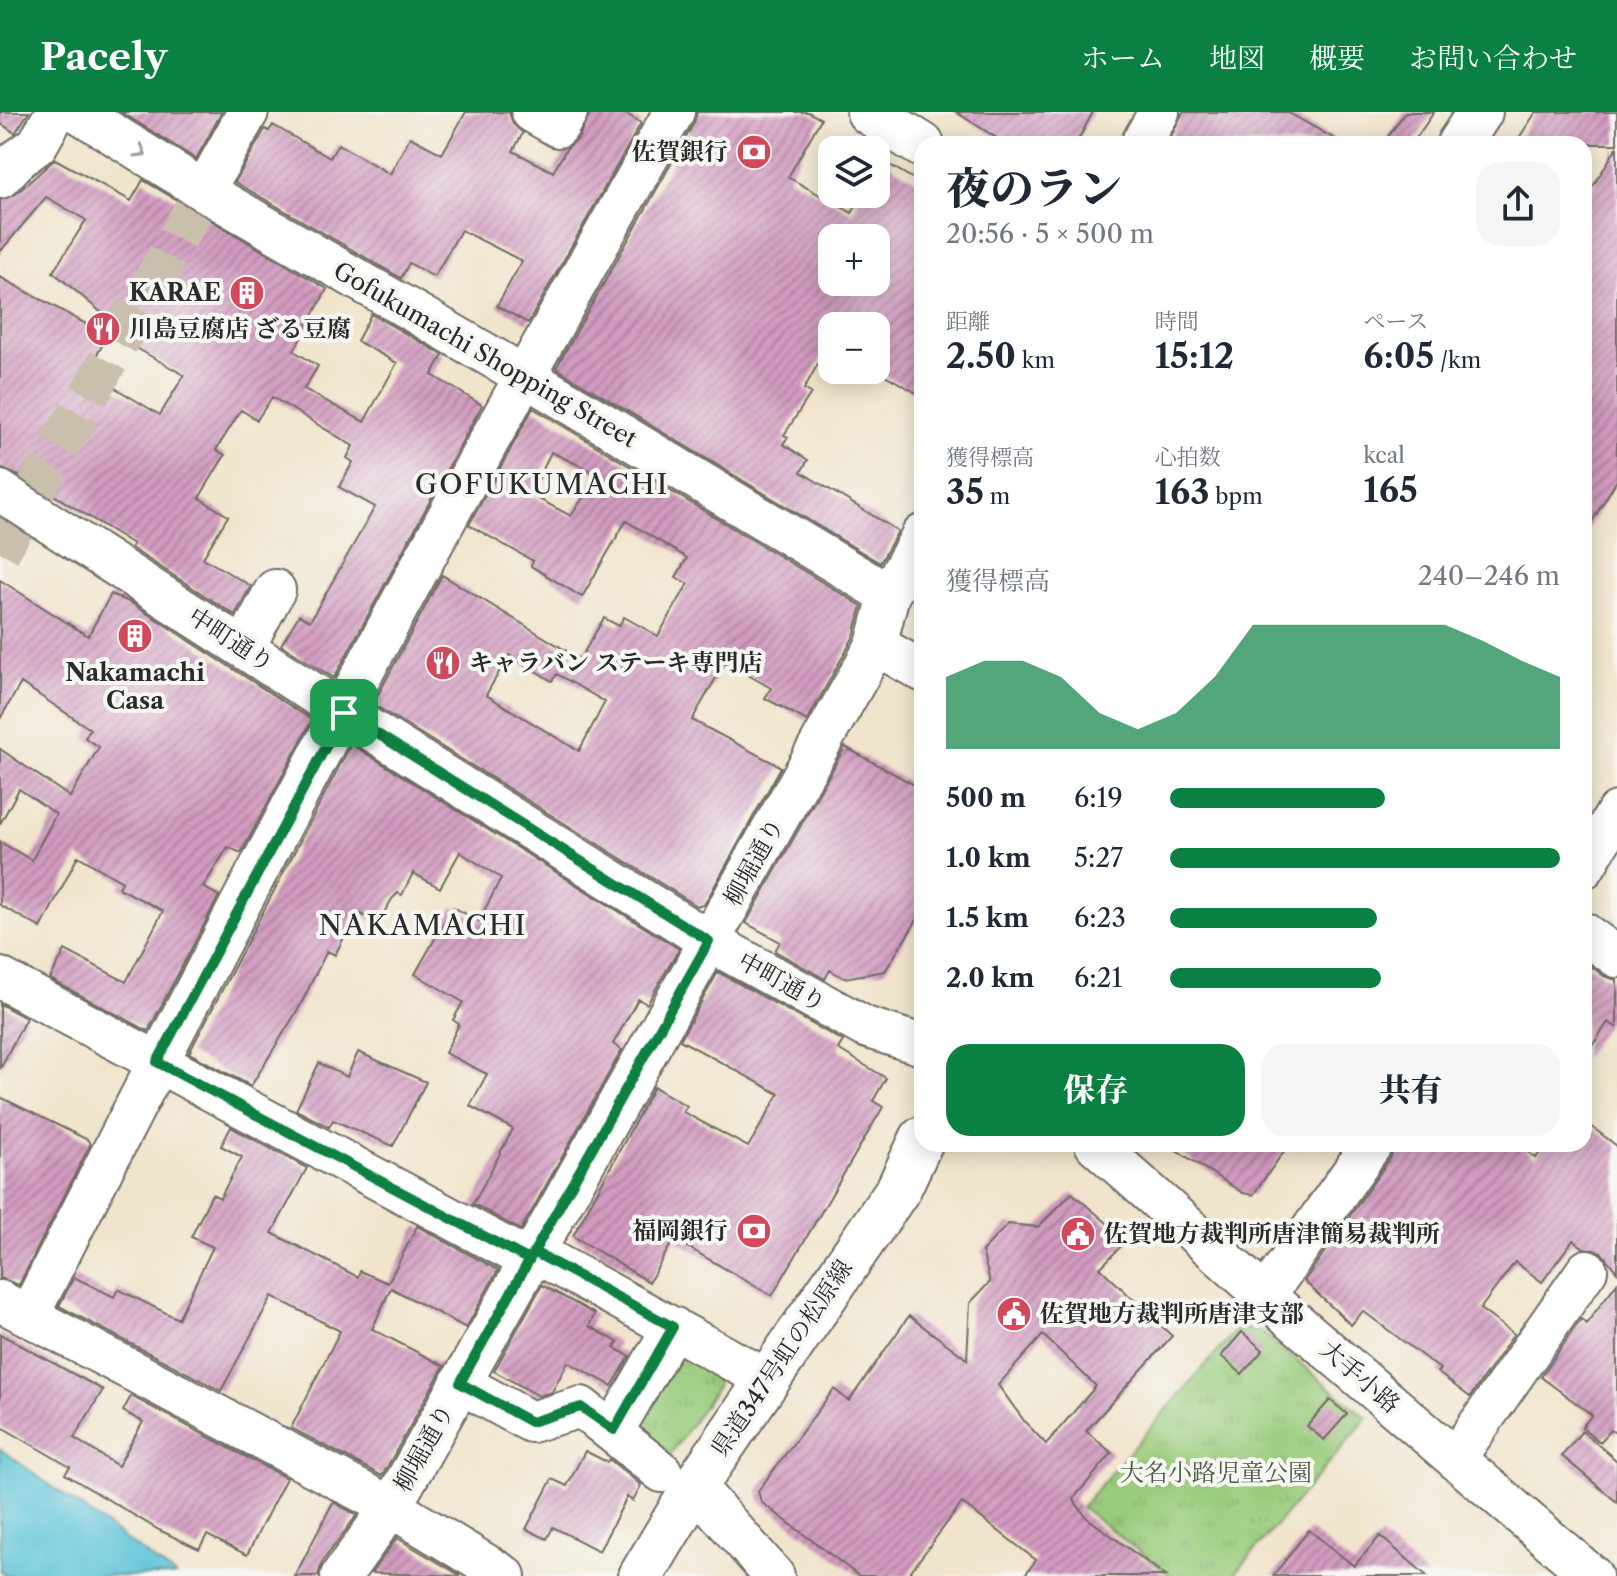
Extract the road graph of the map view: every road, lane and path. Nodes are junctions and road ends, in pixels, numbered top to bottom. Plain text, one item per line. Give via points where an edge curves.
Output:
1 (56, 112) edge
2 (78, 112) edge
3 (248, 112) edge
4 (532, 112) edge
5 (567, 112) edge
6 (869, 112) edge
7 (1159, 112) edge
8 (1480, 112) edge
9 (663, 116) edge
10 (1146, 136) edge
11 (1464, 136) edge
12 (914, 140) edge
13 (0, 178) edge
14 (204, 191) junction
15 (523, 375) junction
16 (0, 491) edge
17 (914, 550) edge
18 (275, 590) dead end
19 (889, 595) junction
20 (876, 645) junction
21 (244, 648) junction
22 (914, 666) edge
23 (344, 713) junction
24 (1617, 812) edge
25 (1592, 854) edge
26 (1592, 939) edge
27 (709, 941) junction
28 (1617, 957) edge
29 (0, 978) edge
30 (914, 1042) edge
31 (157, 1062) junction
32 (916, 1152) edge
33 (1104, 1152) edge
34 (1366, 1152) edge
35 (531, 1256) junction
36 (1587, 1270) dead end
37 (1265, 1296) junction
38 (14, 1308) edge
39 (673, 1327) junction
40 (766, 1379) junction
41 (460, 1383) junction
42 (614, 1430) junction
43 (1455, 1459) junction
44 (678, 1479) junction
45 (391, 1507) junction
46 (341, 1576) edge
47 (505, 1576) edge
48 (641, 1576) edge
49 (774, 1576) edge
50 (1592, 1576) edge

1 - 13 street via 37,145
2 -> 14 street, Gofukumachi Shopping Street
3 - 14 street
4 - 5 street via 558,127
6 - 12 main road
7 - 10 street
8 - 11 main road
9 - 15 street
14 - 15 street, Gofukumachi Shopping Street
15 - 19 street, Gofukumachi Shopping Street
15 - 23 street
16 - 21 street, 中町通り
17 - 19 street, 柳堀通り
18 - 21 street
19 - 20 street, 柳堀通り
20 - 22 street
20 - 27 street, 柳堀通り
21 - 23 street, 中町通り
23 - 27 street, 中町通り
23 - 31 street
24 - 25 street
26 - 28 street
27 - 30 street, 中町通り via 865,1027
27 - 35 street, 柳堀通り
29 - 31 street
31 - 35 street
31 - 38 street
32 - 40 main road, 県道347号虹の松原線 via 899,1188
33 - 37 street, 大手小路
34 - 37 street
35 - 39 street
35 - 41 street, 柳堀通り
36 - 43 street
37 - 43 street, 大手小路
38 - 45 street
39 - 40 street
39 - 42 street
40 - 44 main road, 県道347号虹の松原線
41 - 42 street via 531,1422 581,1407
41 - 45 street, 柳堀通り
42 - 44 street
43 - 50 street, 大手小路
44 - 48 main road, 県道347号虹の松原線
44 - 49 street
45 - 46 street, 柳堀通り
45 - 47 street

